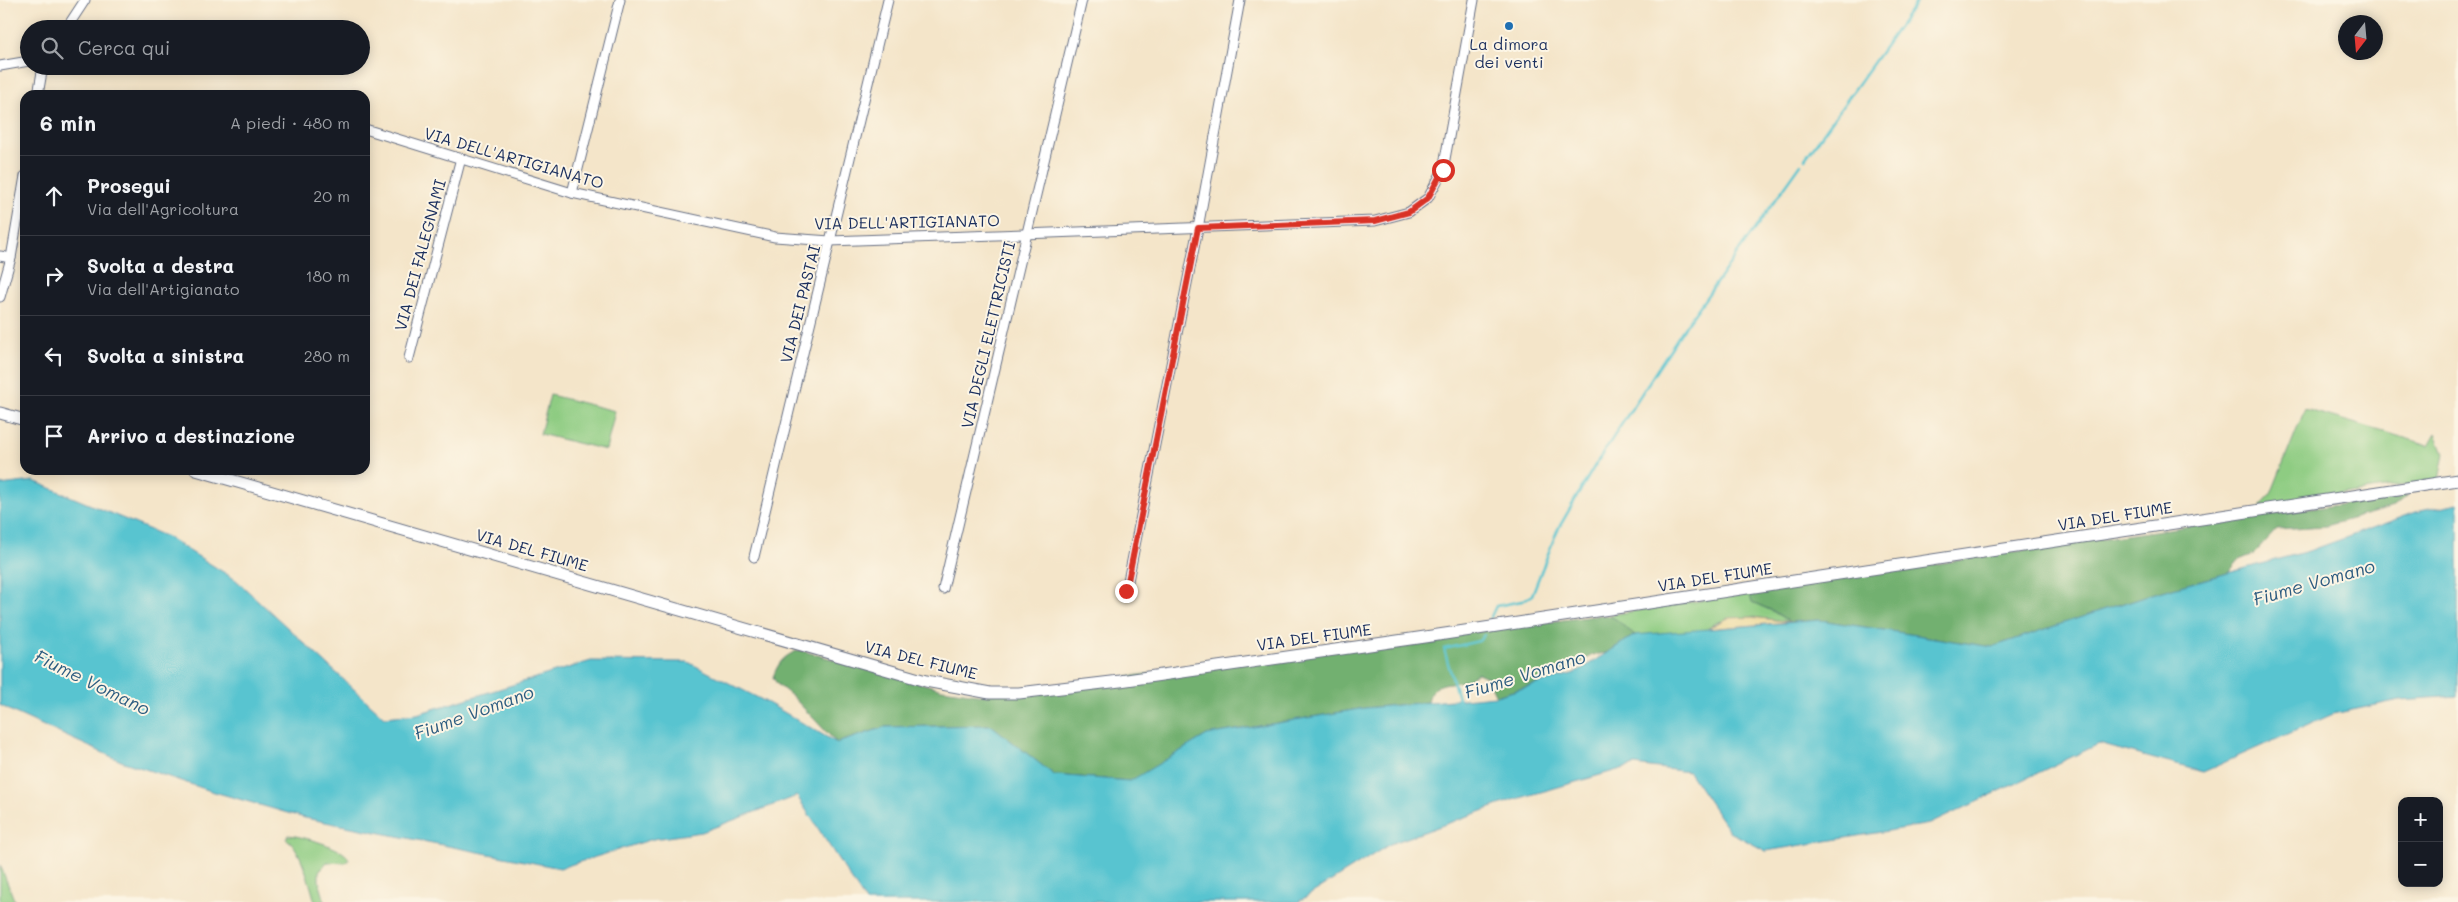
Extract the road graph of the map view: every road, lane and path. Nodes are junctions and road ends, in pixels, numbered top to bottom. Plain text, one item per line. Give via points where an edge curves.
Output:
1 (84, 0) edge
2 (620, 0) edge
3 (888, 0) edge
4 (1082, 0) edge
5 (1240, 0) edge
6 (1474, 0) edge
7 (72, 20) edge
8 (20, 63) edge
9 (0, 66) edge
10 (41, 75) edge
11 (39, 90) edge
12 (370, 131) edge
13 (461, 158) junction
14 (572, 193) junction
15 (20, 205) edge
16 (1198, 228) junction
17 (1027, 234) junction
18 (830, 241) junction
19 (0, 256) edge
20 (11, 258) junction
21 (0, 297) edge
22 (409, 358) dead end
23 (0, 413) edge
24 (20, 419) edge
25 (213, 475) edge
26 (2458, 480) edge
27 (754, 557) dead end
28 (943, 589) dead end
29 (1126, 591) dead end

1 - 7 street
2 - 14 street
3 - 18 street, VIA DEI PASTAI
4 - 17 street, VIA DEGLI ELETTRICISTI
5 - 16 street
6 - 16 street, VIA DELL'ARTIGIANATO via 1443,170 1428,198 1409,212 1375,221
8 - 9 street
10 - 11 street
12 - 13 street, VIA DELL'ARTIGIANATO
13 - 14 street, VIA DELL'ARTIGIANATO
13 - 22 street, VIA DEI FALEGNAMI
14 - 18 street, VIA DELL'ARTIGIANATO via 775,237
15 - 20 street
16 - 17 street, VIA DELL'ARTIGIANATO
16 - 29 street
17 - 18 street, VIA DELL'ARTIGIANATO
17 - 28 street, VIA DEGLI ELETTRICISTI
18 - 27 street, VIA DEI PASTAI
19 - 20 street
20 - 21 street
23 - 24 street
25 - 26 street, VIA DEL FIUME via 926,681 990,693 1018,693 1120,681 1381,644

